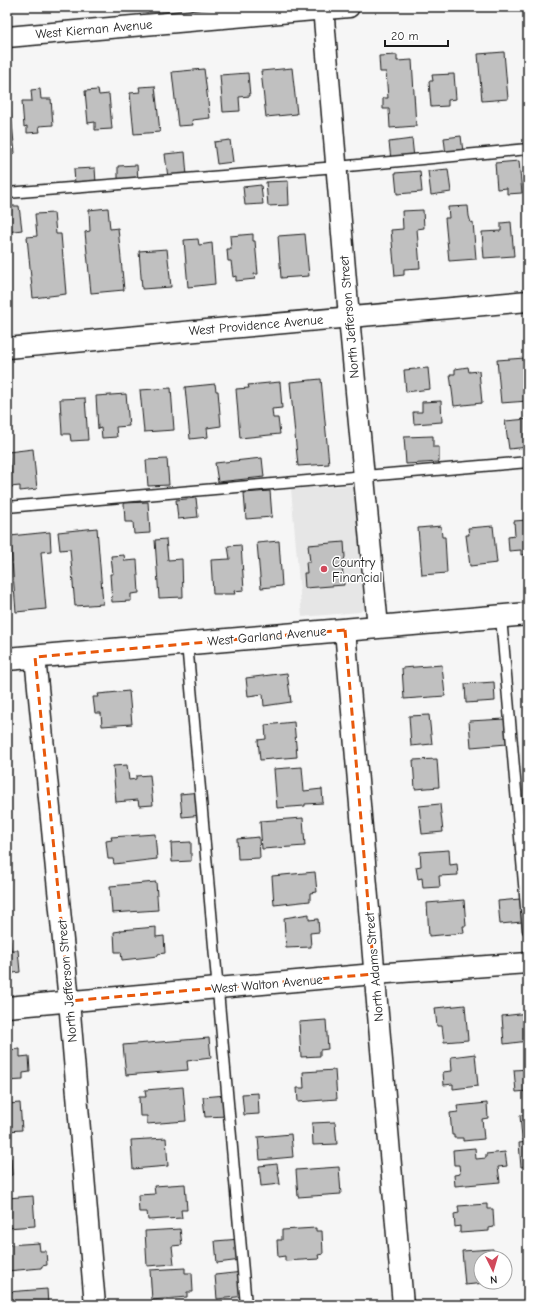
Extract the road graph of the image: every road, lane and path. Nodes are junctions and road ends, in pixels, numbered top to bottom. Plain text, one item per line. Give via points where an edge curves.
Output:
1 (349, 7) edge
2 (323, 8) edge
3 (7, 37) edge
4 (528, 149) edge
5 (337, 167) junction
6 (7, 193) edge
7 (528, 301) edge
8 (348, 317) junction
9 (7, 348) edge
10 (528, 462) edge
11 (363, 476) junction
12 (7, 507) edge
13 (528, 614) edge
14 (501, 617) junction
15 (378, 627) junction
16 (345, 630) junction
17 (188, 643) junction
18 (35, 657) junction
19 (7, 659) edge
20 (528, 930) edge
21 (528, 963) edge
22 (374, 974) junction
23 (218, 988) junction
24 (69, 1001) junction
25 (7, 1007) edge
26 (95, 1305) edge
27 (246, 1305) edge
28 (403, 1305) edge

1 - 2 street, West Kiernan Avenue
2 - 3 street, West Kiernan Avenue
2 - 5 street, North Jefferson Street
4 - 5 lane
5 - 6 lane
5 - 8 street, North Jefferson Street
7 - 8 street, West Providence Avenue
8 - 9 street, West Providence Avenue
8 - 11 street, North Jefferson Street
10 - 11 lane
11 - 12 lane
11 - 15 street, North Jefferson Street
13 - 14 street, West Garland Avenue
14 - 15 street, West Garland Avenue
14 - 20 lane
15 - 16 street, West Garland Avenue
16 - 17 street, West Garland Avenue
16 - 22 street, North Adams Street
17 - 18 street, West Garland Avenue
17 - 23 lane
18 - 19 street, West Garland Avenue
18 - 24 street, North Jefferson Street
21 - 22 street, West Walton Avenue
22 - 23 street, West Walton Avenue
22 - 28 street, North Adams Street
23 - 24 street, West Walton Avenue
23 - 27 lane
24 - 25 street, West Walton Avenue
24 - 26 street, North Jefferson Street

